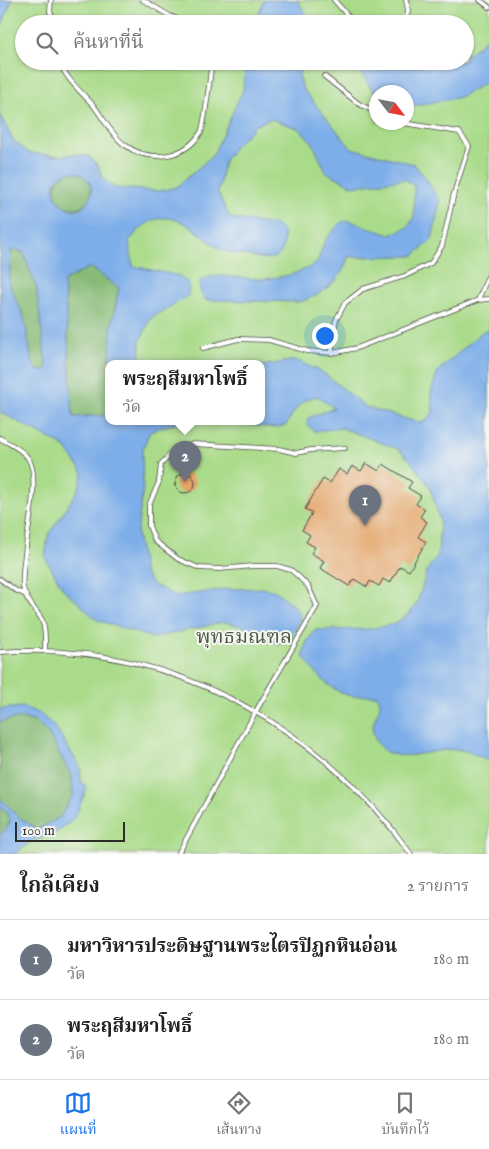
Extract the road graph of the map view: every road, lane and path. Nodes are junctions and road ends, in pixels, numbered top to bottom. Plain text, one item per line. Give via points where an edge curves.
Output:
1 (51, 0) edge
2 (143, 0) edge
3 (334, 0) edge
4 (406, 0) edge
5 (480, 0) edge
6 (489, 7) edge
7 (52, 15) edge
8 (168, 15) edge
9 (347, 15) edge
10 (407, 15) edge
11 (65, 70) edge
12 (211, 70) edge
13 (324, 76) dead end
14 (369, 109) edge
15 (414, 125) edge
16 (489, 274) edge
17 (489, 299) edge
18 (478, 300) junction
19 (203, 348) dead end
20 (332, 353) junction
21 (0, 438) edge
22 (345, 448) dead end
23 (0, 579) edge
24 (26, 595) junction
25 (45, 650) junction
26 (0, 652) edge
27 (256, 712) junction
28 (178, 854) edge
29 (411, 854) edge

1 - 7 lane
2 - 8 lane
3 - 9 lane
4 - 10 lane
5 - 6 lane
11 - 12 lane via 123,144 152,156 176,154 191,145 202,130
13 - 14 lane
15 - 20 lane via 459,132 469,146 442,246 431,263 363,290 345,303 336,320
16 - 18 lane
17 - 18 lane
18 - 20 lane via 357,348
19 - 20 lane via 238,340 269,340 306,351
21 - 24 lane via 24,453 33,470 23,575
22 - 27 lane via 296,453 193,444 173,452 161,464 159,482 149,505 149,526 156,542 178,559 200,568 268,565 291,570 308,586 317,606
23 - 24 lane
24 - 25 lane via 42,620
25 - 26 lane
25 - 27 lane via 83,653 161,670 203,685
27 - 28 lane
27 - 29 lane via 317,753 349,781 374,806

